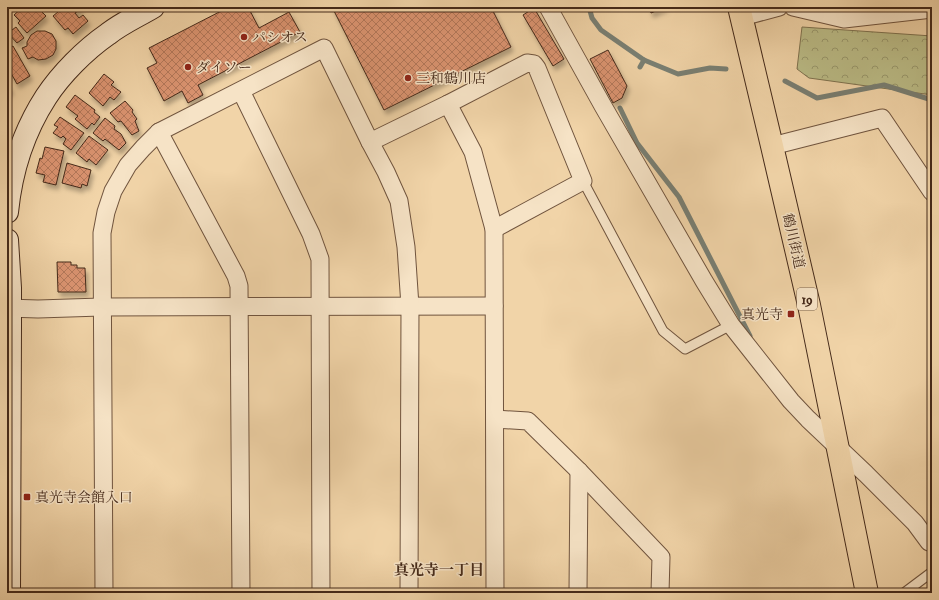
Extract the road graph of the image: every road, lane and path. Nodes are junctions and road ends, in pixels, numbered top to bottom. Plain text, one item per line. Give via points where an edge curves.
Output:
1 (153, 7) edge
2 (548, 7) edge
3 (780, 7) edge
4 (802, 8) edge
5 (932, 9) edge
6 (741, 12) edge
7 (241, 91) junction
8 (448, 104) junction
9 (159, 132) junction
10 (370, 142) junction
11 (772, 146) junction
12 (583, 181) junction
13 (932, 192) edge
14 (7, 212) edge
15 (494, 229) junction
16 (7, 240) edge
17 (410, 306) junction
18 (494, 306) junction
19 (102, 307) junction
20 (239, 307) junction
21 (321, 307) junction
22 (8, 308) edge
23 (731, 325) junction
24 (495, 420) junction
25 (837, 447) junction
26 (579, 471) junction
27 (932, 543) edge
28 (932, 572) edge
29 (9, 593) edge
30 (104, 593) edge
31 (241, 593) edge
32 (322, 593) edge
33 (409, 593) edge
34 (495, 593) edge
35 (578, 593) edge
36 (660, 593) edge
37 (867, 593) edge
38 (904, 593) edge

1 - 14 street via 107,34 63,75 46,97 29,129 17,163
2 - 23 street
3 - 6 street
4 - 5 street via 844,20
6 - 11 main road, 鶴川街道 / 19
7 - 9 street
7 - 10 street via 324,48
7 - 21 street via 311,234 320,259
8 - 10 street
8 - 12 street via 527,63 534,64 538,68
8 - 15 street via 472,152
9 - 19 street via 128,165 113,191 106,212 102,233
9 - 20 street via 236,276 239,286
10 - 17 street via 399,201 406,247
11 - 13 street via 882,118
11 - 25 main road, 鶴川街道 / 19 via 809,305
12 - 15 street
12 - 23 lane via 663,331 685,349
15 - 18 street
16 - 22 street
17 - 18 street
17 - 21 street
17 - 33 street
18 - 24 street
19 - 20 street
19 - 22 street
19 - 30 street
20 - 21 street
20 - 31 street
21 - 32 street
22 - 29 street
23 - 25 street via 791,401
24 - 26 street via 528,421
24 - 34 street
25 - 27 street via 916,523
25 - 37 main road, 鶴川街道 / 19
26 - 35 street
26 - 36 street via 660,557
28 - 38 lane

